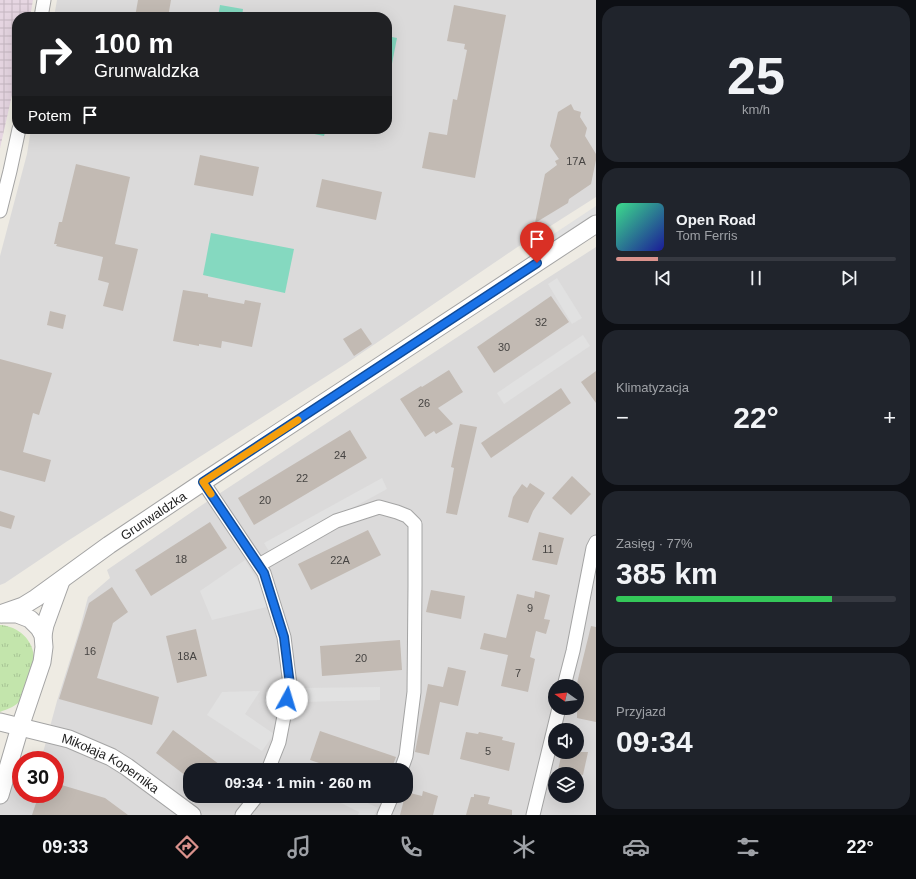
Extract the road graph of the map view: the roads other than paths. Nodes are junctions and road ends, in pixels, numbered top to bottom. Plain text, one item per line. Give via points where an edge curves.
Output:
1 (44, 0) edge
2 (42, 12) edge
3 (18, 134) edge
4 (0, 211) edge
5 (596, 224) edge
6 (203, 482) junction
7 (596, 542) edge
8 (259, 565) junction
9 (61, 581) junction
10 (1, 614) edge
11 (43, 635) junction
12 (566, 679) edge
13 (557, 715) edge
14 (0, 722) edge
15 (20, 727) junction
16 (271, 763) edge
17 (404, 763) edge
18 (0, 795) edge
19 (251, 803) edge
20 (389, 803) edge
21 (192, 815) edge
22 (242, 815) edge
23 (384, 815) edge
24 (533, 815) edge

1 - 2 street
3 - 4 street
5 - 6 street, Grunwaldzka
6 - 8 street
6 - 9 street, Grunwaldzka
7 - 12 street
8 - 16 street via 264,573 284,637 290,685 279,742
8 - 17 street via 336,521 378,507 398,512 414,524 414,692
9 - 10 street, Grunwaldzka via 23,606
9 - 11 street
10 - 11 street via 17,614 30,620
11 - 15 street via 42,662
13 - 24 street
14 - 15 street, Mikołaja Kopernika
15 - 18 street
15 - 21 street, Mikołaja Kopernika via 69,739 111,757
19 - 22 street
20 - 23 street

